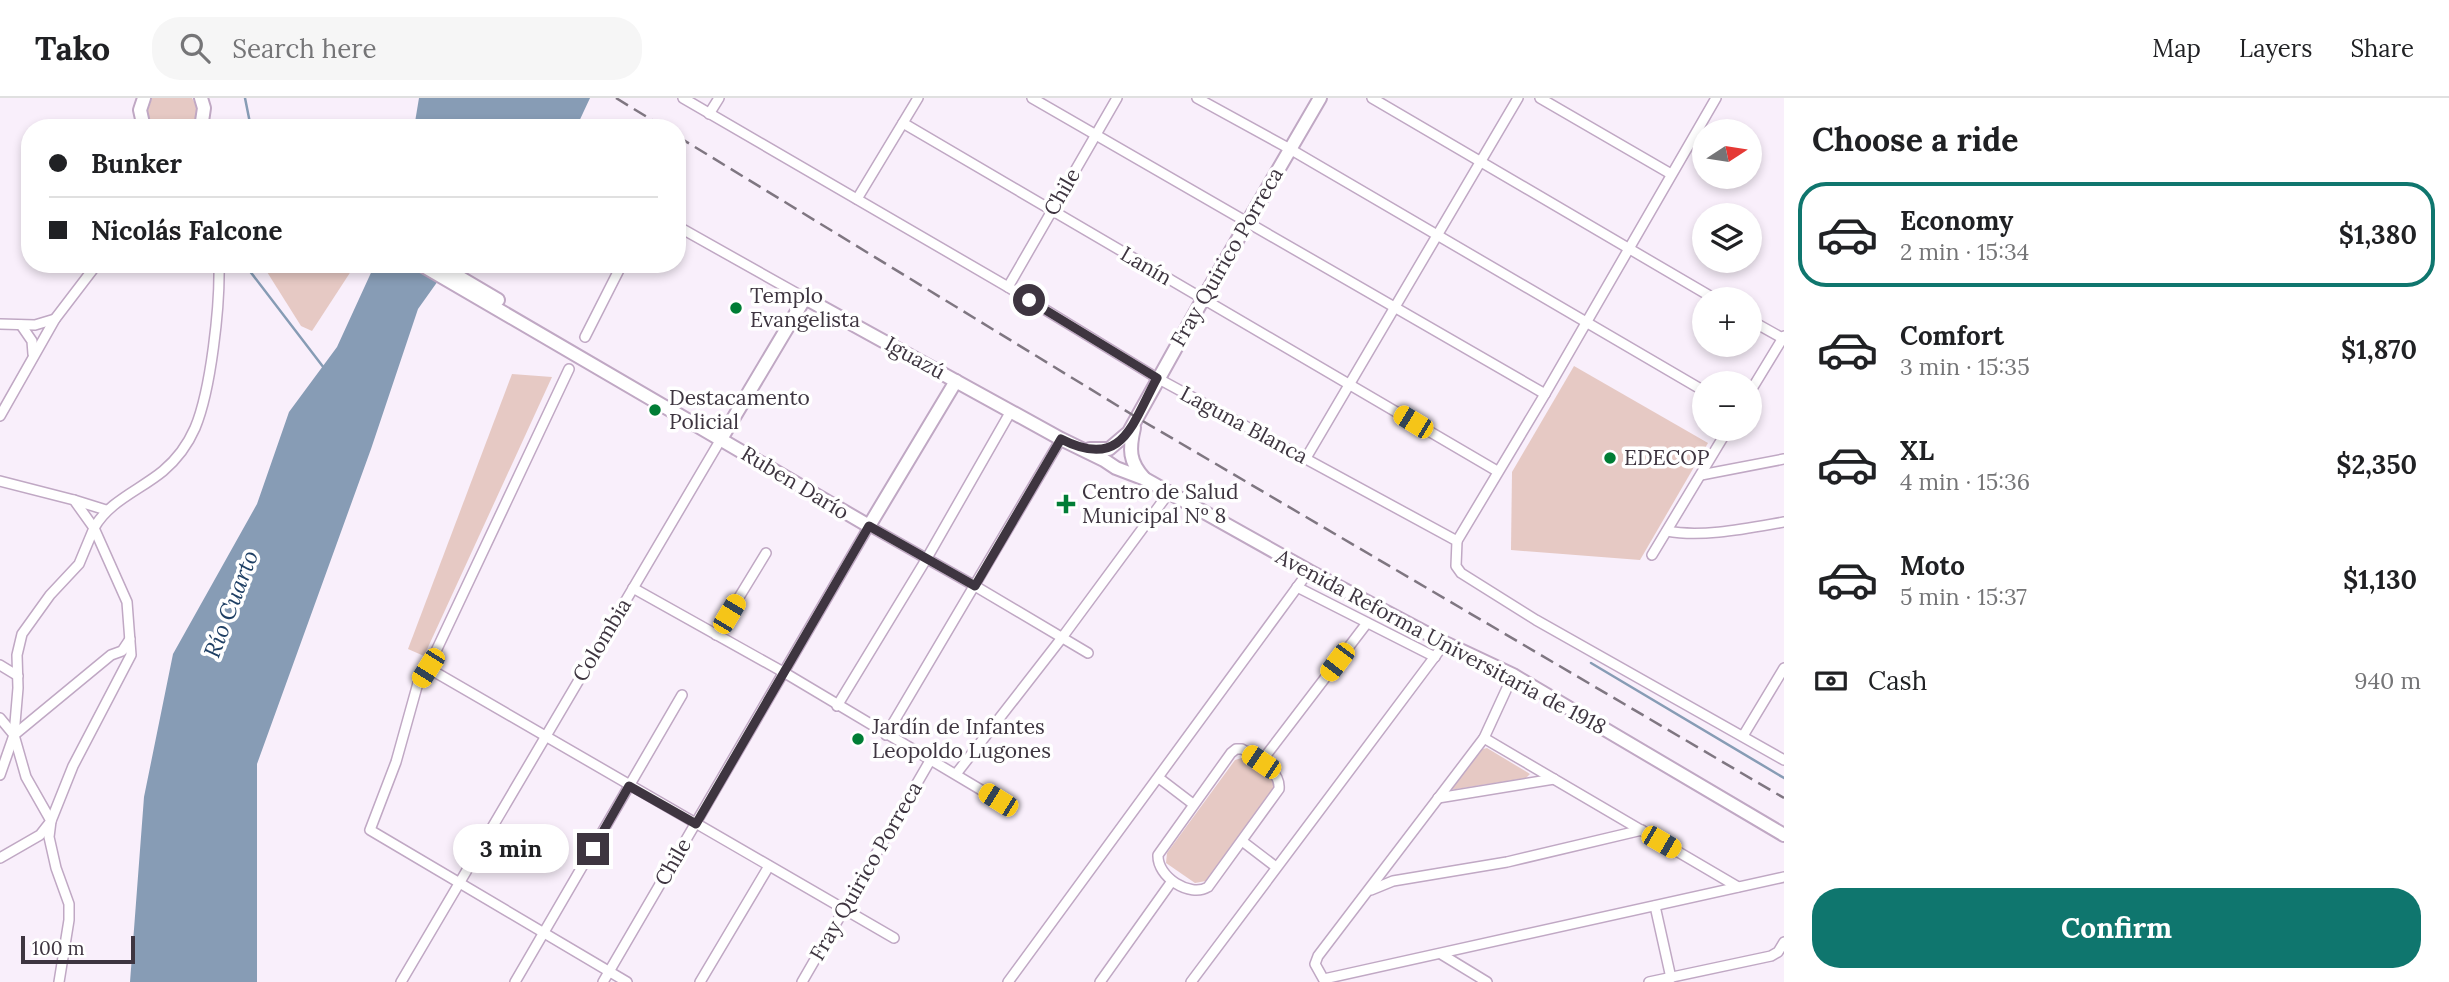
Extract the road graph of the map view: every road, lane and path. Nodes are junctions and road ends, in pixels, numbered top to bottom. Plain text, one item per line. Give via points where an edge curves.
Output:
1 (201, 98) edge
2 (683, 98) edge
3 (719, 98) edge
4 (918, 98) edge
5 (1032, 98) edge
6 (1117, 98) edge
7 (1197, 98) edge
8 (1320, 98) edge
9 (1372, 98) edge
10 (1518, 98) edge
11 (1539, 98) edge
12 (1716, 98) edge
13 (138, 100) edge
14 (709, 114) junction
15 (140, 119) edge
16 (203, 119) edge
17 (903, 123) junction
18 (1096, 135) junction
19 (1290, 149) junction
20 (1482, 162) junction
21 (1671, 174) junction
22 (857, 199) junction
23 (1051, 210) junction
24 (1247, 224) junction
25 (686, 231) edge
26 (1438, 237) junction
27 (1627, 249) junction
28 (90, 273) edge
29 (219, 273) edge
30 (436, 273) edge
31 (451, 273) edge
32 (617, 273) edge
33 (1008, 287) junction
34 (1694, 287) edge
35 (805, 299) junction
36 (1203, 299) junction
37 (1394, 308) junction
38 (55, 319) junction
39 (1586, 322) junction
40 (0, 324) edge
41 (21, 325) junction
42 (1762, 327) edge
43 (538, 329) junction
44 (585, 337) dead end
45 (1783, 338) edge
46 (33, 354) dead end
47 (569, 369) dead end
48 (1762, 372) edge
49 (1157, 378) junction
50 (956, 381) junction
51 (1692, 384) edge
52 (1349, 385) junction
53 (1545, 394) junction
54 (1011, 411) junction
55 (0, 416) edge
56 (721, 439) junction
57 (1061, 439) junction
58 (1721, 441) edge
59 (1119, 453) junction
60 (1306, 458) junction
61 (1784, 458) edge
62 (1497, 471) junction
63 (1700, 475) junction
64 (1145, 479) junction
65 (0, 481) edge
66 (1168, 494) junction
67 (74, 500) junction
68 (106, 510) junction
69 (1784, 522) edge
70 (869, 526) junction
71 (94, 528) junction
72 (1667, 531) junction
73 (1457, 541) junction
74 (766, 553) dead end
75 (1652, 555) dead end
76 (927, 558) junction
77 (1309, 571) junction
78 (975, 586) junction
79 (1297, 587) junction
80 (633, 588) junction
81 (1367, 623) junction
82 (716, 635) junction
83 (131, 638) junction
84 (1061, 639) junction
85 (1445, 643) junction
86 (1088, 653) dead end
87 (1435, 657) junction
88 (0, 664) edge
89 (428, 668) junction
90 (1784, 668) edge
91 (785, 673) junction
92 (18, 676) junction
93 (1513, 676) junction
94 (682, 695) dead end
95 (837, 706) junction
96 (0, 718) edge
97 (14, 735) junction
98 (886, 735) junction
99 (1743, 736) junction
100 (545, 737) junction
101 (1484, 738) junction
102 (4, 752) edge
103 (931, 759) junction
104 (1784, 760) edge
105 (1261, 762) junction
106 (956, 774) junction
107 (0, 775) edge
108 (1159, 778) junction
109 (1554, 779) junction
110 (629, 786) junction
111 (1438, 798) junction
112 (998, 800) dead end
113 (1193, 804) junction
114 (51, 821) junction
115 (696, 824) junction
116 (1642, 831) junction
117 (1784, 835) edge
118 (1242, 841) junction
119 (0, 859) edge
120 (769, 866) junction
121 (1276, 867) junction
122 (1784, 877) edge
123 (1172, 881) junction
124 (459, 884) junction
125 (1738, 887) junction
126 (1368, 892) junction
127 (1655, 906) junction
128 (844, 909) junction
129 (544, 933) junction
130 (894, 938) dead end
131 (1783, 944) edge
132 (1441, 954) junction
133 (609, 971) junction
134 (1671, 978) junction
135 (1325, 981) edge
136 (59, 982) edge
137 (401, 982) edge
138 (515, 982) edge
139 (603, 982) edge
140 (627, 982) edge
141 (700, 982) edge
142 (802, 982) edge
143 (1008, 982) edge
144 (1100, 982) edge
145 (1191, 982) edge
146 (1487, 982) edge
147 (1650, 982) edge

1 - 16 main road
2 - 14 street, Laguna Blanca
3 - 14 street
4 - 17 street
5 - 18 street
6 - 18 street, Chile
7 - 19 street
8 - 19 main road, Fray Quirico Porreca
9 - 20 street
10 - 20 street
11 - 21 street
12 - 21 street
13 - 15 main road
14 - 22 street, Laguna Blanca
17 - 22 street
17 - 23 street, Lanín
18 - 23 street, Chile
18 - 24 street
19 - 24 main road, Fray Quirico Porreca
19 - 26 street
20 - 26 street
20 - 27 street
21 - 27 street
22 - 33 street, Laguna Blanca
23 - 33 street, Chile
23 - 36 street, Lanín
24 - 36 main road, Fray Quirico Porreca
24 - 37 street
25 - 35 street, Iguazú
26 - 37 street
26 - 39 street
27 - 34 street
27 - 39 street
28 - 38 street
29 - 68 street via 209,367 193,431 163,470
30 - 43 main road
31 - 43 main road
32 - 44 street
33 - 49 street, Laguna Blanca
35 - 50 main road, Iguazú
35 - 56 main road, Colombia
36 - 49 main road, Fray Quirico Porreca
36 - 52 street, Lanín
37 - 52 street
37 - 53 street
38 - 41 street
38 - 55 street
39 - 51 street
39 - 53 street
40 - 41 street
41 - 46 street via 32,341
42 - 45 street
43 - 56 main road, Ruben Darío
45 - 48 street
47 - 89 street
49 - 59 main road, Fray Quirico Porreca
49 - 60 street, Laguna Blanca
50 - 54 main road, Iguazú
50 - 70 main road, Chile
52 - 60 street
52 - 62 street, Lanín
53 - 62 street
54 - 57 main road, Iguazú
54 - 76 street
56 - 70 main road, Ruben Darío
56 - 80 street, Colombia
57 - 59 main road, Iguazú via 1079,449
57 - 78 street
58 - 63 street
59 - 64 main road
59 - 64 main road, Fray Quirico Porreca via 1129,464 1121,469
60 - 73 street, Laguna Blanca
61 - 63 street
62 - 73 street
63 - 72 street
64 - 66 main road
65 - 67 street
66 - 77 main road, Avenida Reforma Universitaria de 1918
66 - 84 street
67 - 68 street
67 - 71 street
68 - 71 street
69 - 72 street via 1728,530
70 - 76 street, Ruben Darío
70 - 91 street, Chile
71 - 83 street via 127,602
71 - 92 street via 79,564 22,635
72 - 75 street
73 - 99 street via 1456,566 1461,573
74 - 82 street
76 - 78 street, Ruben Darío
76 - 95 street
77 - 79 street
77 - 85 main road, Avenida Reforma Universitaria de 1918
78 - 84 street, Ruben Darío
78 - 98 street
79 - 81 street
79 - 108 street
80 - 82 street
80 - 100 street, Colombia
81 - 87 street
81 - 105 street
82 - 91 street
83 - 97 street via 122,651 111,655
83 - 114 street via 129,662 73,766
84 - 86 street, Ruben Darío
84 - 106 street
85 - 87 street
85 - 93 main road, Avenida Reforma Universitaria de 1918
87 - 121 street
88 - 92 street
89 - 100 street
89 - 124 street via 418,684 370,830
90 - 99 street
91 - 95 street
91 - 115 street, Chile
92 - 97 street
93 - 101 street
93 - 117 main road, Avenida Reforma Universitaria de 1918
94 - 110 street
95 - 98 street
96 - 97 street
97 - 102 street
97 - 114 street via 26,776
98 - 103 street
99 - 104 street
100 - 110 street
100 - 124 street, Colombia
101 - 109 street
101 - 111 street
102 - 107 street
103 - 106 street
103 - 128 street, Fray Quirico Porreca
105 - 113 street via 1236,749
105 - 118 street via 1277,775 1279,789
106 - 112 street
108 - 113 street
108 - 143 street
109 - 111 street
109 - 116 street
110 - 115 street
110 - 129 street
111 - 126 street
113 - 123 street via 1158,855 1157,864
114 - 119 street via 40,835
114 - 136 street via 49,837 69,904
115 - 120 street
115 - 133 street, Chile
116 - 125 street
116 - 126 street via 1507,862 1393,881
118 - 121 street
118 - 123 street via 1209,887 1190,891
120 - 128 street
120 - 141 street
121 - 145 street
122 - 125 street
123 - 144 street
124 - 129 street
124 - 137 street, Colombia
125 - 127 street
126 - 135 street via 1318,956 1315,964
127 - 132 street
127 - 134 street
128 - 130 street
128 - 142 street, Fray Quirico Porreca
129 - 133 street
129 - 138 street
131 - 134 street via 1771,956
132 - 135 street
132 - 146 street
133 - 139 street, Chile
133 - 140 street
134 - 147 street

